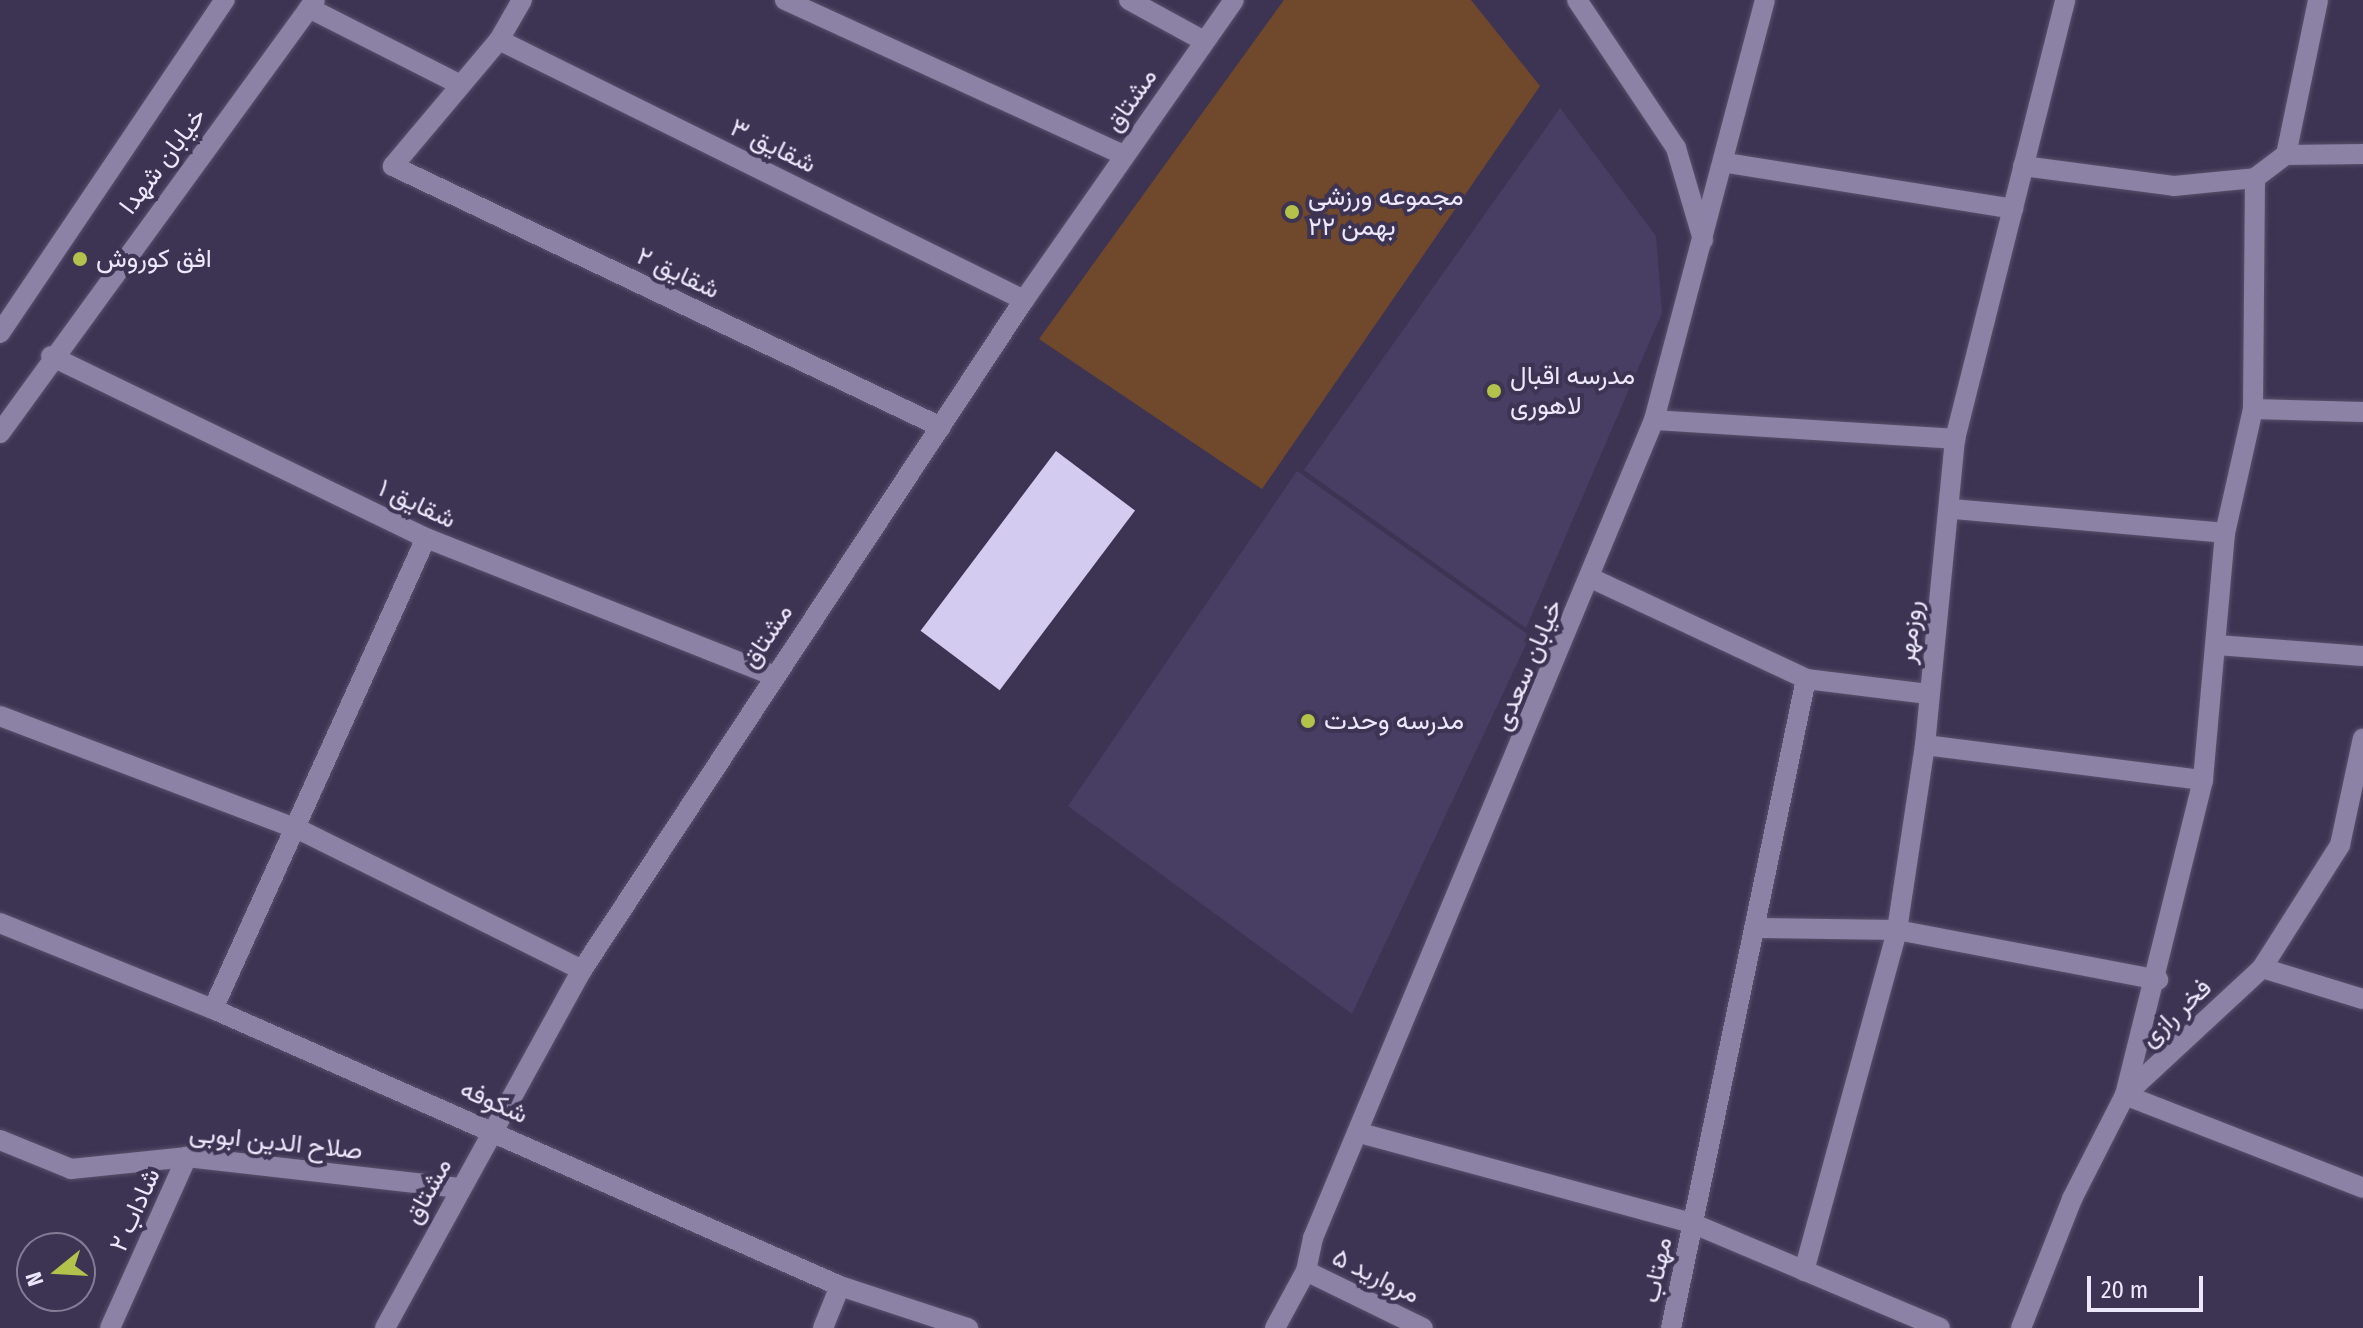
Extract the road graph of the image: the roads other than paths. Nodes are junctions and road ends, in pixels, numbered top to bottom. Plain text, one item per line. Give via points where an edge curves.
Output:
1 (225, 0) edge
2 (522, 0) edge
3 (785, 0) edge
4 (1129, 0) edge
5 (1234, 0) edge
6 (1577, 0) edge
7 (1765, 0) edge
8 (2065, 0) edge
9 (2318, 0) edge
10 (312, 4) edge
11 (499, 40) junction
12 (1204, 41) junction
13 (457, 83) junction
14 (2363, 154) edge
15 (1124, 155) junction
16 (2286, 155) junction
17 (1727, 163) junction
18 (2023, 166) junction
19 (2255, 178) junction
20 (2013, 209) junction
21 (1703, 240) junction
22 (1024, 300) junction
23 (0, 333) edge
24 (51, 356) junction
25 (2253, 409) junction
26 (2363, 412) edge
27 (1654, 420) junction
28 (941, 427) junction
29 (0, 433) edge
30 (1955, 439) junction
31 (1953, 509) junction
32 (2225, 533) junction
33 (426, 538) junction
34 (1593, 579) junction
35 (2217, 645) junction
36 (2363, 656) edge
37 (772, 675) junction
38 (1806, 679) junction
39 (1928, 694) junction
40 (0, 716) edge
41 (2363, 738) edge
42 (1925, 745) junction
43 (2203, 780) junction
44 (300, 830) junction
45 (0, 923) edge
46 (1760, 928) junction
47 (1897, 930) junction
48 (2262, 968) junction
49 (582, 970) junction
50 (2158, 980) junction
51 (2363, 999) edge
52 (213, 1009) junction
53 (2125, 1095) junction
54 (494, 1130) junction
55 (1360, 1133) junction
56 (0, 1140) edge
57 (187, 1157) junction
58 (457, 1188) junction
59 (2363, 1188) edge
60 (1694, 1224) junction
61 (1306, 1271) junction
62 (1804, 1271) junction
63 (840, 1286) junction
64 (110, 1328) edge
65 (385, 1328) edge
66 (823, 1328) edge
67 (968, 1328) edge
68 (1275, 1328) edge
69 (1423, 1328) edge
70 (1671, 1328) edge
71 (1940, 1328) edge
72 (2021, 1328) edge

1 - 23 street, خیابان شهدا
2 - 11 street
3 - 15 street
4 - 12 street
5 - 12 street, مشتاق
6 - 21 street via 1676,148
7 - 17 street, خیابان سعدی
8 - 18 street, روزمهر
9 - 16 street
10 - 13 street
10 - 24 street, خیابان شهدا
11 - 13 street
11 - 22 street, شقایق ۳
12 - 15 street, مشتاق
13 - 28 street, شقایق ۲ via 393,166
14 - 16 street
15 - 22 street, مشتاق
16 - 19 street
17 - 20 street
17 - 21 street, خیابان سعدی
18 - 19 street via 2174,186
18 - 20 street, روزمهر
19 - 25 street
20 - 30 street, روزمهر
21 - 27 street, خیابان سعدی
22 - 28 street, مشتاق
24 - 29 street, خیابان شهدا
24 - 33 street, شقایق ۱
25 - 26 street
25 - 32 street
27 - 30 street
27 - 34 street, خیابان سعدی
28 - 37 street, مشتاق
30 - 31 street, روزمهر
31 - 32 street
31 - 39 street, روزمهر
32 - 35 street
33 - 37 street, شقایق ۱
33 - 44 street
34 - 38 street
34 - 55 street, خیابان سعدی
35 - 36 street
35 - 43 street
37 - 49 street, مشتاق
38 - 39 street
38 - 46 street, مهتاب
39 - 42 street, روزمهر
40 - 44 street
41 - 48 street, فخر رازی via 2340,845
42 - 43 street
42 - 47 street, روزمهر
43 - 50 street
44 - 49 street
44 - 52 street
45 - 52 street, شکوفه
46 - 47 street
46 - 60 street, مهتاب
47 - 50 street
47 - 62 street, روزمهر
48 - 51 street
48 - 53 street, فخر رازی
49 - 54 street, مشتاق
50 - 53 street
52 - 54 street, شکوفه
53 - 59 street
53 - 72 street, فخر رازی via 2072,1199
54 - 58 street, مشتاق
54 - 63 street, شکوفه
55 - 60 street
55 - 61 street, خیابان سعدی via 1313,1238
56 - 57 street, صلاح الدین ابوبی via 71,1169
57 - 58 street, صلاح الدین ابوبی
57 - 64 street, شاداب ۲
58 - 65 street, مشتاق
60 - 62 street
60 - 70 street, مهتاب
61 - 68 street, خیابان سعدی
61 - 69 street, مروارید ۵
62 - 71 street
63 - 66 street
63 - 67 street, شکوفه

